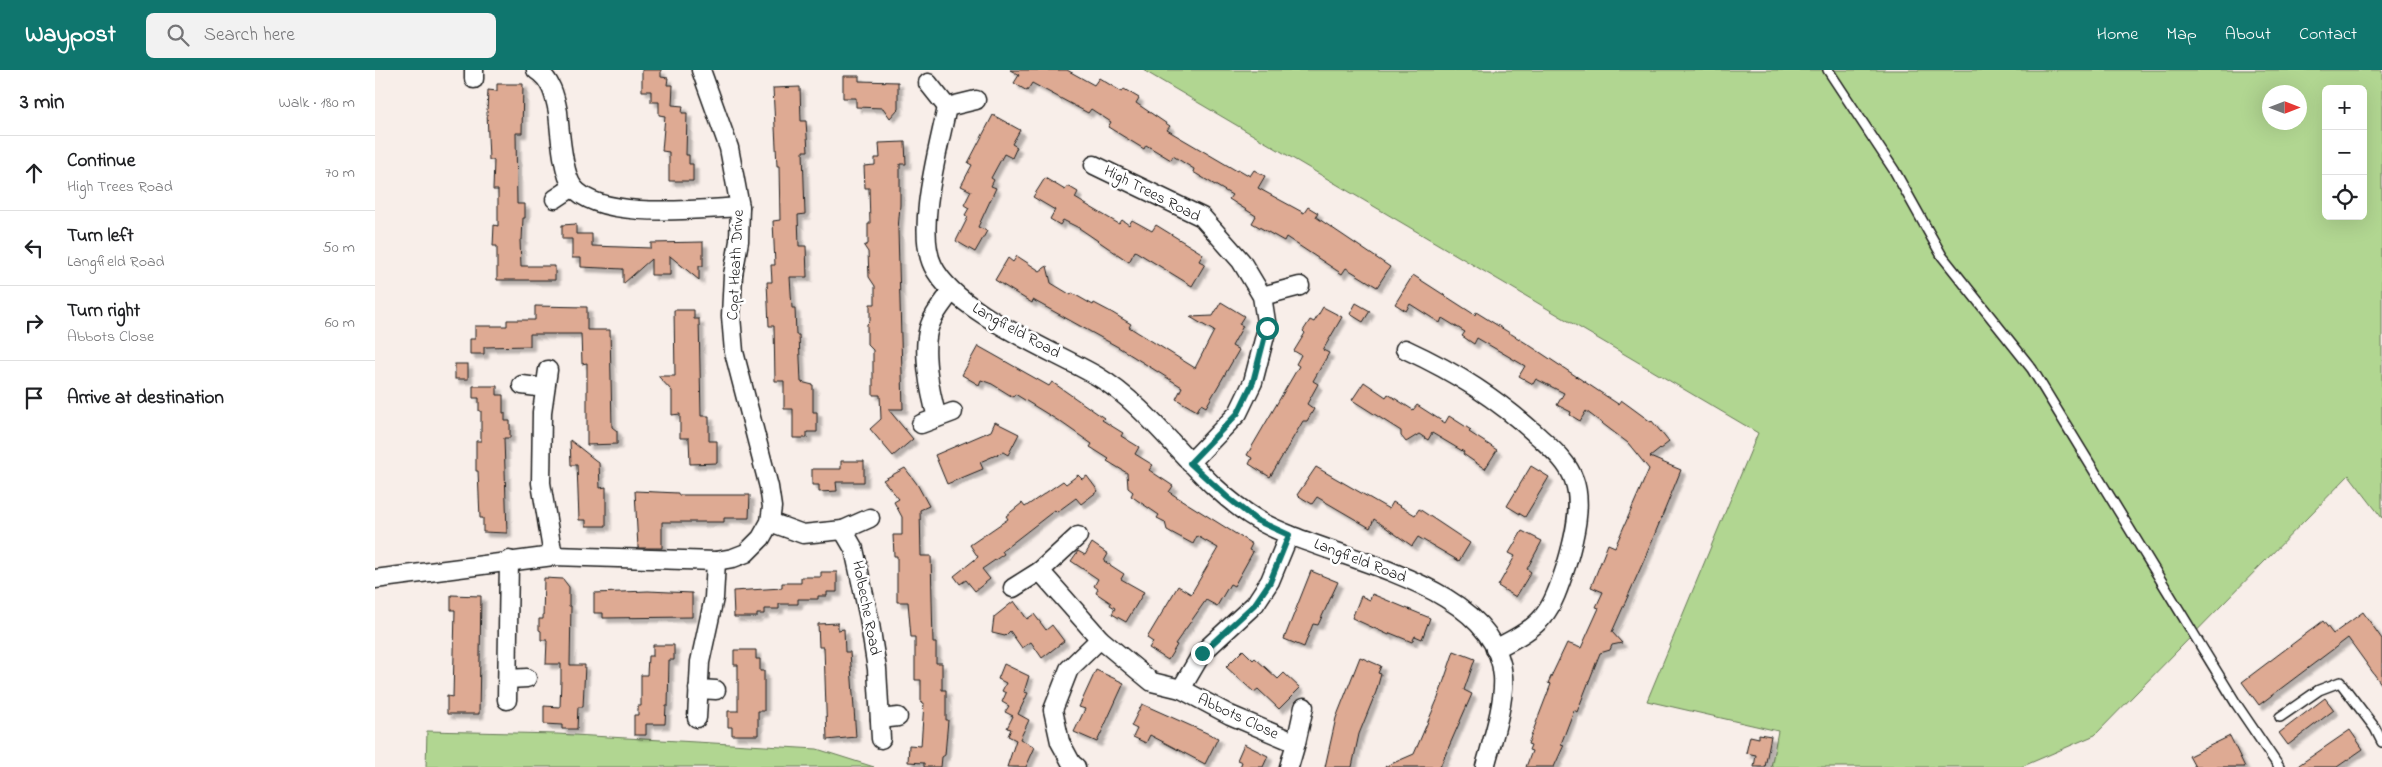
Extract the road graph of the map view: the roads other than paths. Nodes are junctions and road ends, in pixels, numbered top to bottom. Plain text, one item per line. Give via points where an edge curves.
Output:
1 (536, 70) edge
2 (701, 70) edge
3 (1828, 70) edge
4 (927, 83) dead end
5 (976, 100) dead end
6 (947, 107) junction
7 (1094, 165) dead end
8 (573, 187) junction
9 (555, 199) dead end
10 (740, 207) junction
11 (1300, 286) dead end
12 (951, 292) junction
13 (1262, 296) junction
14 (1405, 348) dead end
15 (548, 370) dead end
16 (522, 384) dead end
17 (545, 388) junction
18 (921, 424) dead end
19 (1190, 463) junction
20 (870, 518) dead end
21 (770, 522) junction
22 (843, 530) junction
23 (1289, 535) junction
24 (1078, 536) dead end
25 (553, 556) junction
26 (509, 560) junction
27 (716, 562) junction
28 (1040, 571) junction
29 (375, 579) edge
30 (1013, 588) dead end
31 (1100, 639) junction
32 (1495, 649) junction
33 (527, 678) dead end
34 (508, 679) junction
35 (698, 689) junction
36 (1181, 689) junction
37 (716, 690) dead end
38 (507, 700) dead end
39 (1304, 707) dead end
40 (898, 717) dead end
41 (2280, 717) dead end
42 (697, 718) dead end
43 (880, 719) junction
44 (881, 739) dead end
45 (2382, 742) edge
46 (1296, 743) junction
47 (1076, 767) edge
48 (1289, 767) edge
49 (1485, 767) edge
50 (2279, 767) edge

1 - 8 street via 550,83 557,105 567,174
2 - 10 street, Copt Heath Drive via 729,148
3 - 50 lane via 1894,170 1942,256 2032,369 2237,705
4 - 6 street
5 - 6 street
6 - 12 street, Langfield Road via 928,213 926,246 933,267
7 - 13 street, High Trees Road via 1202,217 1241,261
8 - 9 street
8 - 10 street via 590,199 612,206 651,211
10 - 21 street, Copt Heath Drive via 731,316 734,352 769,487
11 - 13 street
12 - 18 street via 931,323 927,338 931,397 945,414
12 - 19 street, Langfield Road via 974,309 1121,393
13 - 19 street, High Trees Road via 1267,328 1253,382 1238,413
14 - 32 street via 1470,382 1511,412 1561,457 1574,478 1577,489 1573,543 1555,599 1541,621 1528,632
15 - 17 street
16 - 17 street
17 - 25 street via 541,482
19 - 23 street, Langfield Road via 1256,520
20 - 22 street
21 - 22 street via 803,534
21 - 27 street via 761,538 745,553
22 - 43 street, Holbeche Road via 854,549 869,618
23 - 32 street, Langfield Road via 1389,570 1436,593 1474,619
23 - 36 street, Abbots Close via 1270,582 1255,604 1202,653
24 - 28 street
25 - 26 street
25 - 27 street
26 - 29 street
26 - 34 street
27 - 35 street via 714,598 700,662
28 - 30 street
28 - 31 street, Abbots Close
31 - 36 street, Abbots Close via 1152,682
31 - 47 street via 1069,669 1053,710 1060,742
32 - 49 street, Langfield Road via 1503,676 1501,700
33 - 34 street
34 - 38 street
35 - 37 street
35 - 42 street
36 - 46 street, Abbots Close via 1229,716
39 - 46 street, Abbots Close
40 - 43 street
41 - 45 lane via 2319,690 2340,682
43 - 44 street, Holbeche Road
46 - 48 street, Abbots Close

